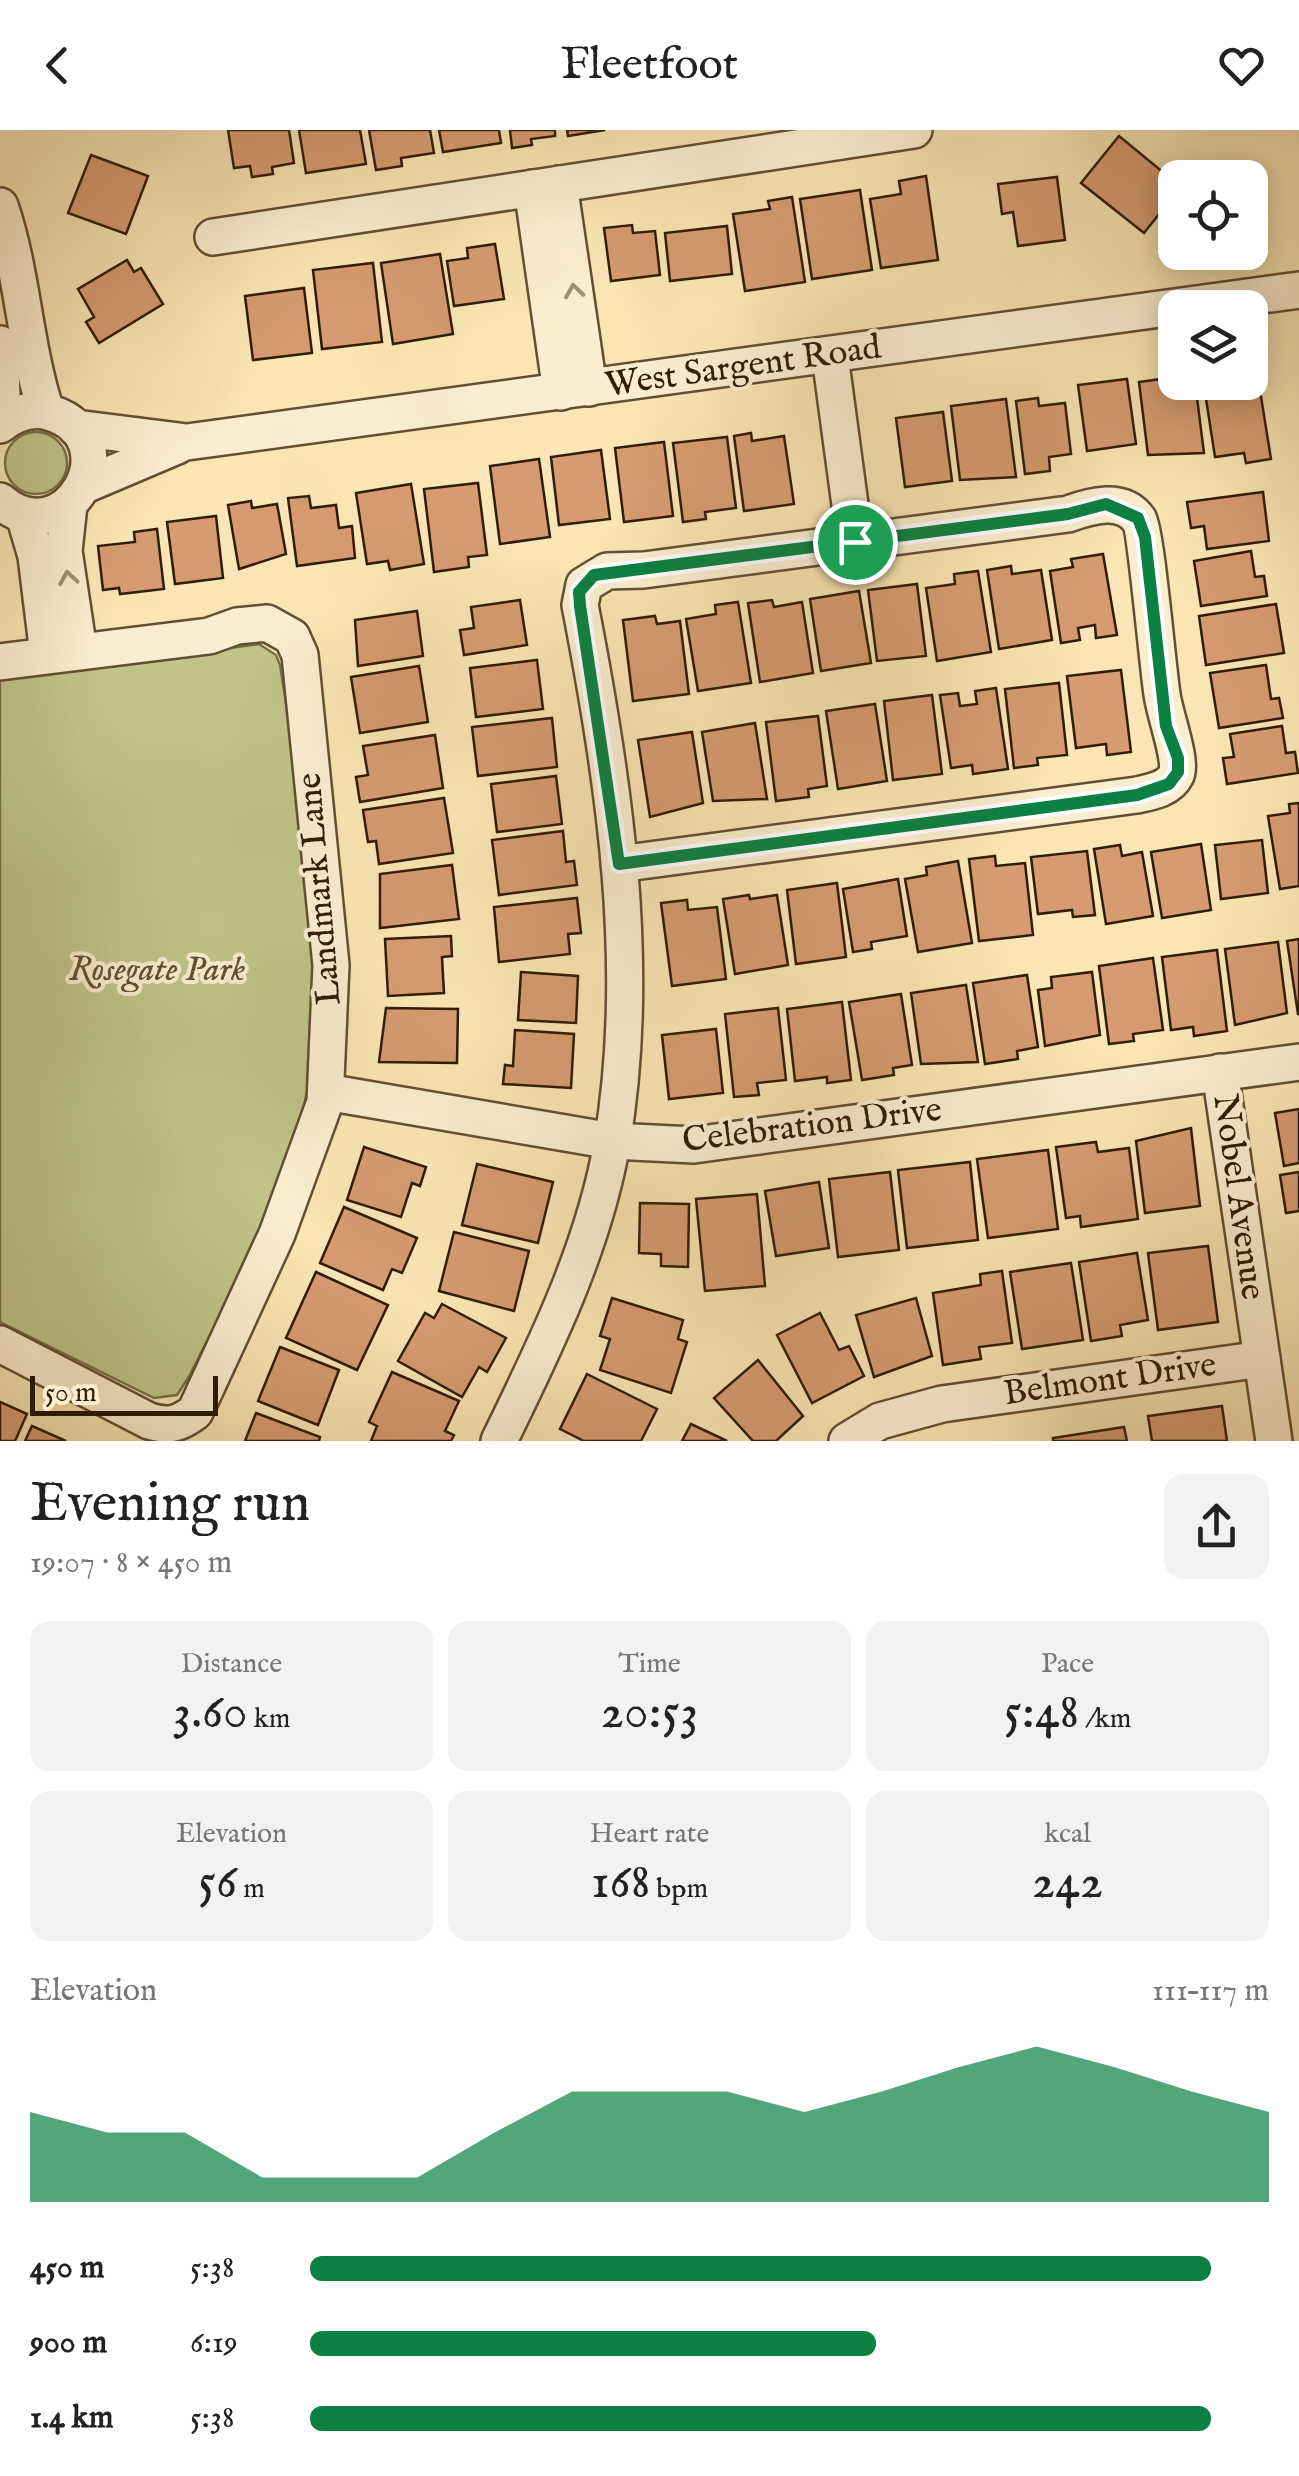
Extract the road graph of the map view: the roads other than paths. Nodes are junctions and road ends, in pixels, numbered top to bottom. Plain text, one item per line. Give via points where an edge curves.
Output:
1 (914, 130) edge
2 (546, 186) junction
3 (0, 206) edge
4 (212, 236) dead end
5 (1299, 290) edge
6 (0, 344) edge
7 (830, 356) junction
8 (575, 390) junction
9 (61, 420) junction
10 (2, 423) edge
11 (187, 442) junction
12 (77, 494) junction
13 (12, 508) edge
14 (855, 542) junction
15 (64, 653) junction
16 (0, 662) edge
17 (619, 864) junction
18 (1299, 1062) edge
19 (1220, 1072) junction
20 (326, 1092) junction
21 (612, 1142) junction
22 (0, 1344) edge
23 (1262, 1359) junction
24 (499, 1441) edge
25 (846, 1441) edge
26 (1274, 1441) edge

1 - 2 street
2 - 4 street
2 - 8 street
3 - 9 street via 14,248 32,368
5 - 7 street, West Sargent Road
6 - 10 street
7 - 8 street, West Sargent Road
7 - 14 street
8 - 11 street, West Sargent Road
9 - 10 street via 16,414
9 - 11 street, West Sargent Road
9 - 12 street via 89,455
11 - 12 street, West Sargent Road
12 - 13 street, West Sargent Road via 55,513
15 -> 12 street via 64,550
13 - 15 street via 36,556
14 - 17 street via 608,571 584,584 580,606
14 - 17 street via 1088,506 1121,508 1138,518 1178,772 1169,784 1137,795
15 - 16 street
15 - 20 street, Landmark Lane via 209,636 254,624 292,638 300,654 328,913
17 - 21 street via 623,984
18 - 19 street, Celebration Drive
19 - 21 street, Celebration Drive via 694,1145
19 - 23 street, Nobel Avenue
20 - 21 street, Celebration Drive
20 - 22 street, Landmark Lane via 277,1234 204,1400 181,1423 149,1421
21 - 24 street via 562,1304
23 - 25 street, Belmont Drive via 942,1404 880,1421
23 - 26 street, Nobel Avenue

